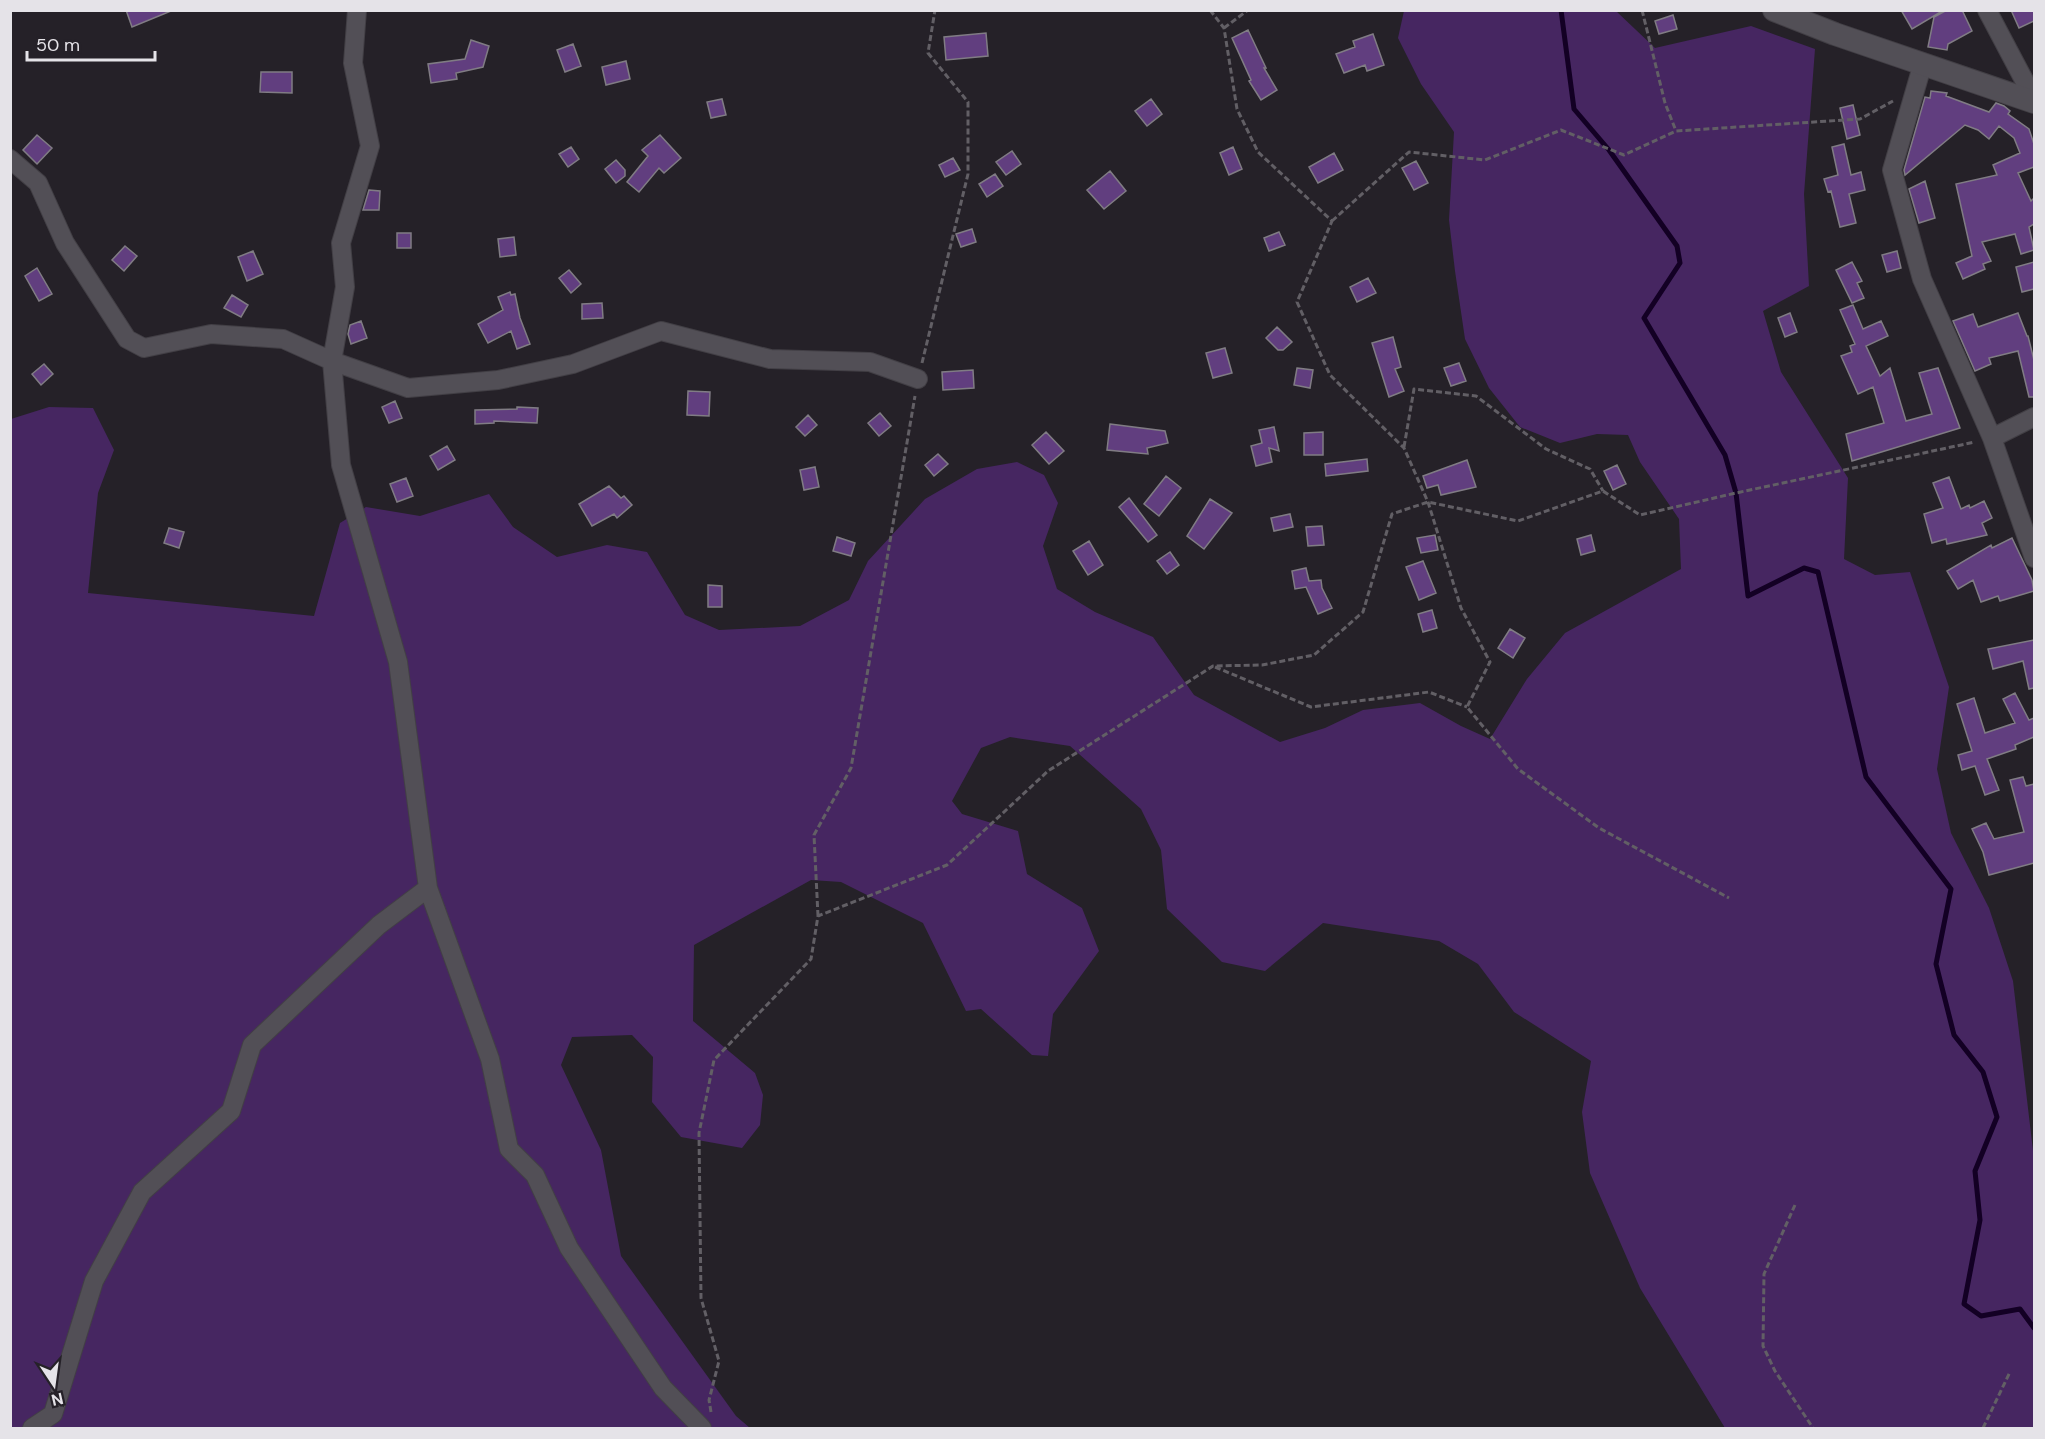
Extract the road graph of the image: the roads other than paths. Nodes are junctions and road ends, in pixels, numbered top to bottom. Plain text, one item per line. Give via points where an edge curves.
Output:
1 (357, 10) edge
2 (1774, 10) edge
3 (1987, 10) edge
4 (1923, 63) junction
5 (2034, 100) edge
6 (10, 159) edge
7 (332, 361) junction
8 (918, 379) road end
9 (2034, 417) edge
10 (1992, 438) junction
11 (2034, 558) edge
12 (428, 888) junction
13 (707, 1424) edge
14 (32, 1428) edge

1 - 7 street via 353,63 370,146 341,243 345,287
2 - 4 street
3 - 5 street
4 - 5 street
4 - 10 street via 1892,171 1922,279
6 - 7 street via 38,183 65,243 127,339 144,348 211,334 283,339
7 - 8 street via 408,388 498,380 573,364 661,331 770,359 870,362
7 - 12 street via 341,465 398,662
9 - 10 street
10 - 11 street
12 - 13 street via 490,1059 508,1149 535,1175 570,1248 663,1388
12 - 14 street via 379,925 252,1045 231,1111 142,1192 94,1281 53,1414

